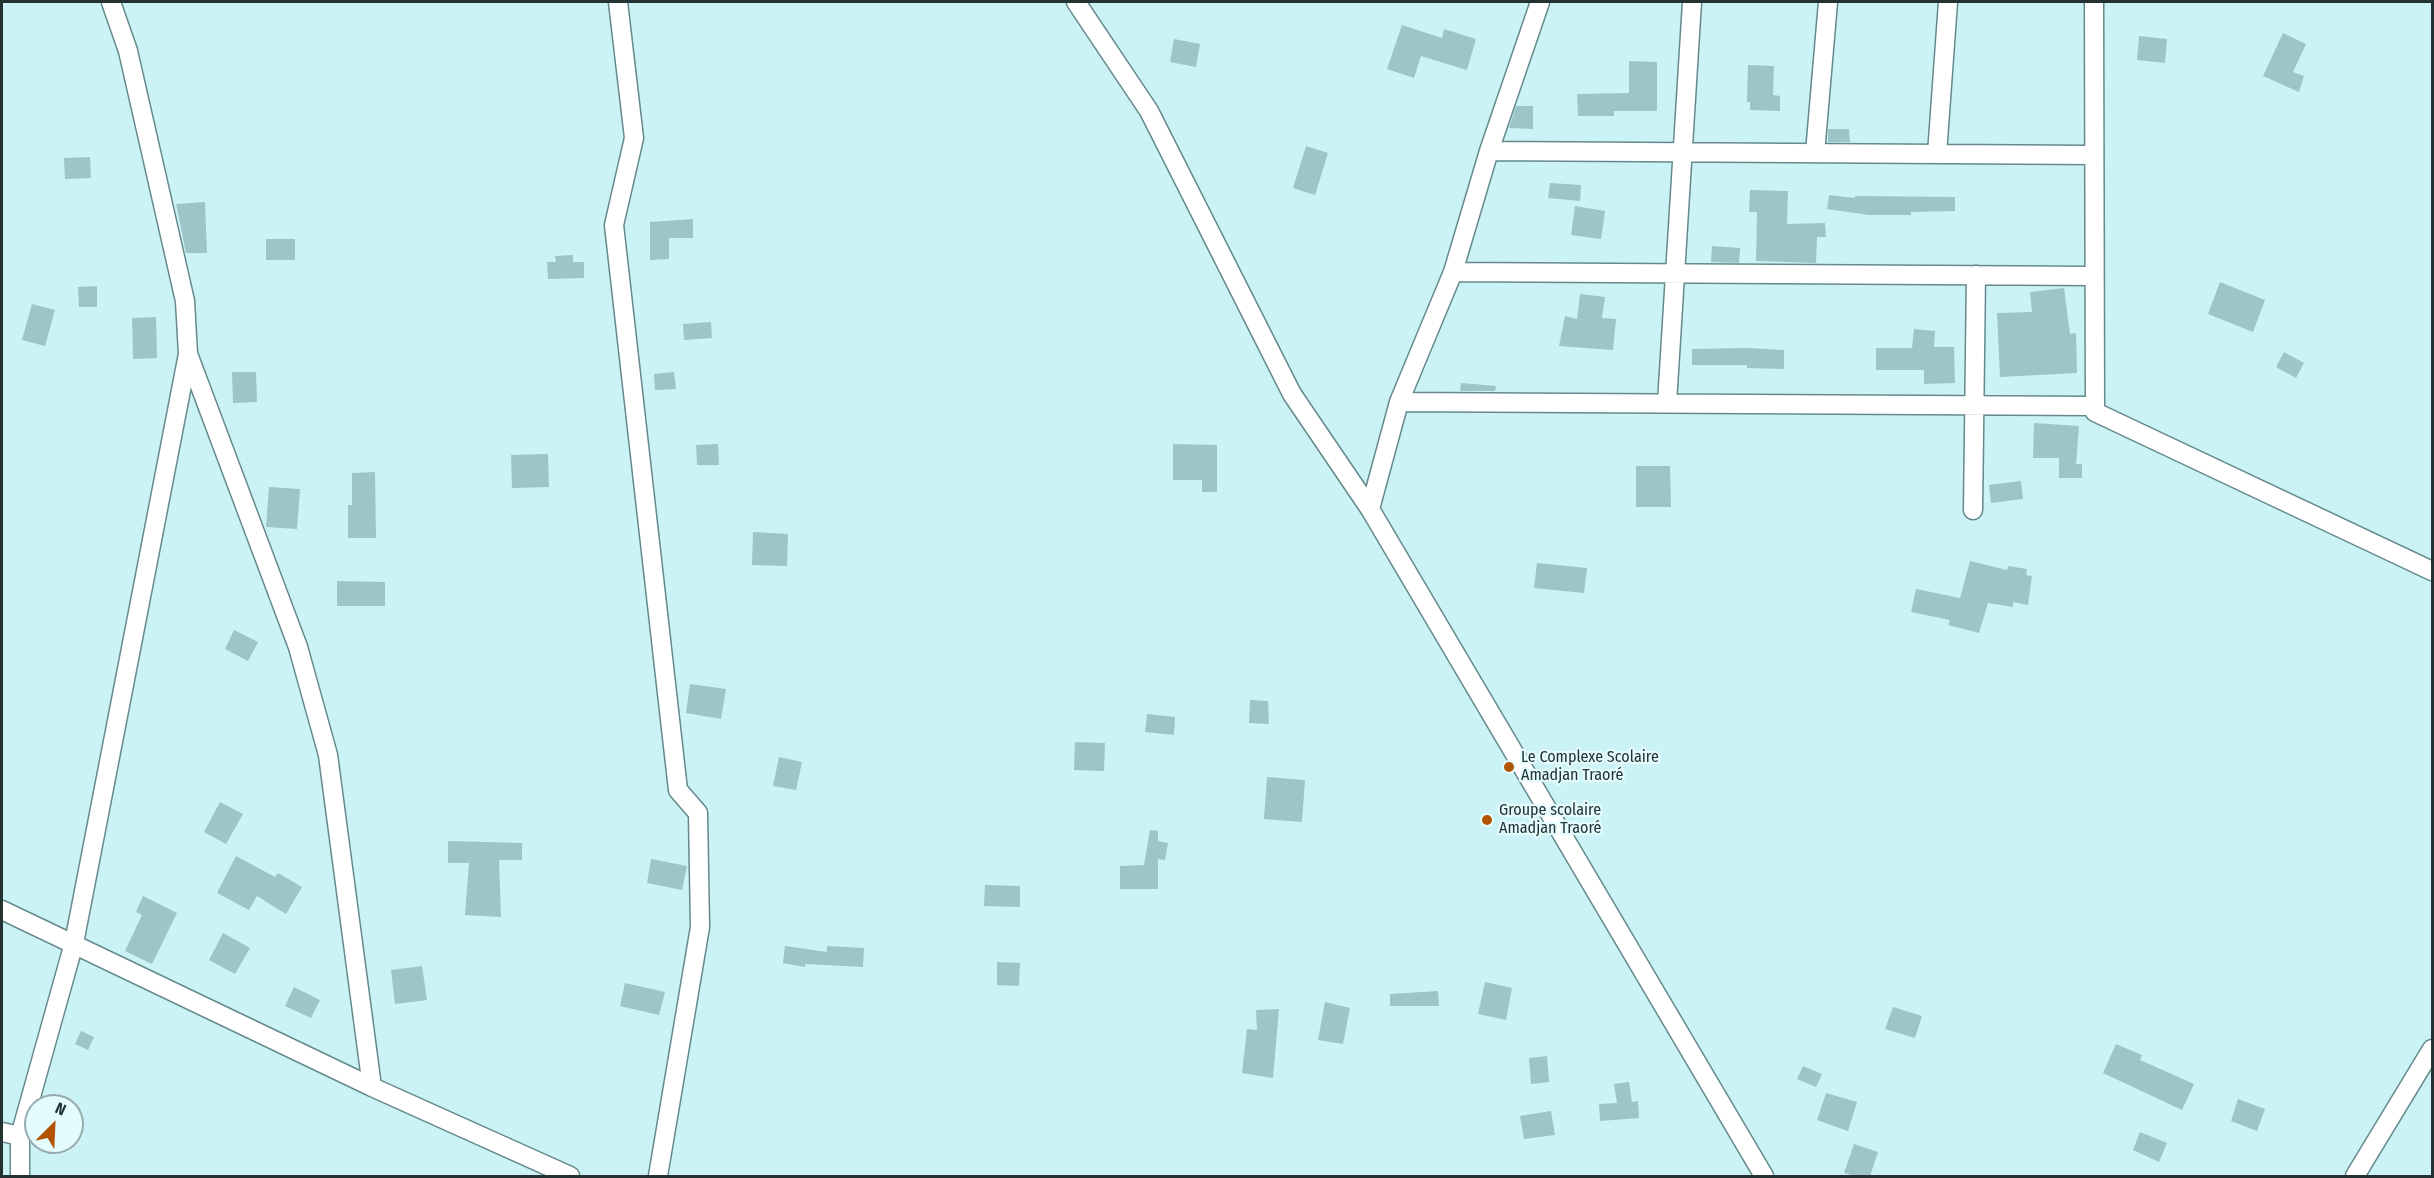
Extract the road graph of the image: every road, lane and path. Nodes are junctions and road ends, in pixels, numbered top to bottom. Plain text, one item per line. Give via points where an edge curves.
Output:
1 (111, 2) edge
2 (618, 2) edge
3 (1076, 2) edge
4 (1540, 2) edge
5 (1692, 2) edge
6 (1828, 2) edge
7 (1948, 2) edge
8 (2094, 2) edge
9 (1489, 151) junction
10 (1683, 153) junction
11 (1815, 153) junction
12 (1937, 154) junction
13 (2094, 155) junction
14 (1453, 272) junction
15 (1676, 273) junction
16 (1976, 275) junction
17 (2094, 276) junction
18 (188, 354) junction
19 (1400, 402) junction
20 (1667, 403) junction
21 (1975, 406) junction
22 (2095, 406) junction
23 (1370, 509) junction
24 (1973, 510) dead end
25 (2433, 570) edge
26 (2, 910) edge
27 (74, 943) junction
28 (2433, 1049) edge
29 (372, 1087) junction
30 (2, 1132) edge
31 (20, 1136) junction
32 (20, 1176) edge
33 (570, 1176) edge
34 (658, 1176) edge
35 (1764, 1176) edge
36 (2355, 1176) edge

1 - 18 street via 128,51 185,301
2 - 34 street via 634,138 614,225 678,790 698,813 700,927
3 - 23 street via 1149,111 1292,394
4 - 9 street
5 - 10 street
6 - 11 street
7 - 12 street
8 - 13 street
9 - 10 street
9 - 14 street
10 - 11 street
10 - 15 street
11 - 12 street
12 - 13 street
13 - 17 street
14 - 15 street
14 - 19 street
15 - 16 street
15 - 20 street
16 - 17 street
16 - 21 street
17 - 22 street
18 - 27 street
18 - 29 street via 298,647 328,755
19 - 20 street
19 - 23 street
20 - 21 street
21 - 22 street
21 - 24 street
22 - 25 street via 2095,412
23 - 35 street
26 - 27 street
27 - 29 street
27 - 31 street
28 - 36 street
29 - 33 street
30 - 31 street
31 - 32 street

